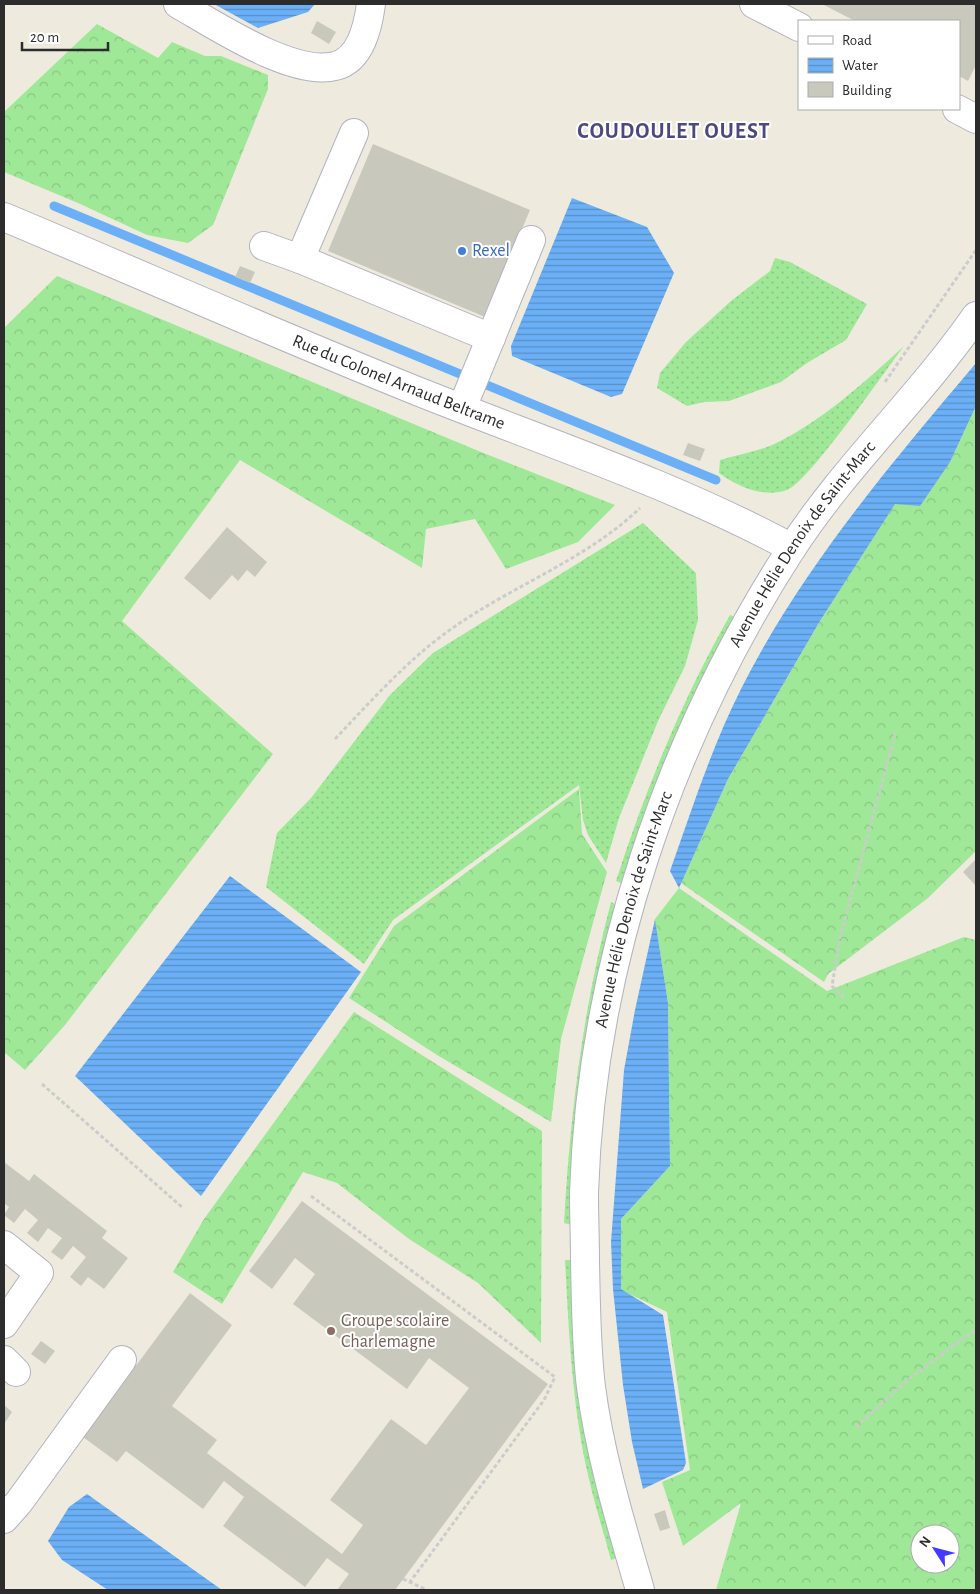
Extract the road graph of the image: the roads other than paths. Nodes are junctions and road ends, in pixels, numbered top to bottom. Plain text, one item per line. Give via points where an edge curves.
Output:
1 (178, 4) edge
2 (371, 4) edge
3 (754, 4) edge
4 (798, 26) edge
5 (959, 110) edge
6 (976, 119) edge
7 (354, 133) dead end
8 (4, 217) edge
9 (530, 240) dead end
10 (264, 246) dead end
11 (300, 259) junction
12 (976, 316) edge
13 (491, 338) junction
14 (462, 408) junction
15 (792, 548) junction
16 (4, 1245) edge
17 (4, 1324) edge
18 (122, 1360) dead end
19 (4, 1519) edge
20 (640, 1590) edge

1 - 2 street via 292,64 315,69 337,66 355,52 365,36
3 - 4 street
5 - 6 street
7 - 11 street
8 - 14 street, Rue du Colonel Arnaud Beltrame
9 - 13 street
10 - 11 street
11 - 13 street
12 - 15 street, Avenue Hélie Denoix de Saint-Marc
13 - 14 street
14 - 15 street, Rue du Colonel Arnaud Beltrame via 609,465 756,528
15 - 20 street, Avenue Hélie Denoix de Saint-Marc via 714,682 655,827 623,934 602,1030 591,1104 584,1192 591,1387 609,1478
16 - 17 street via 39,1273
18 - 19 street

